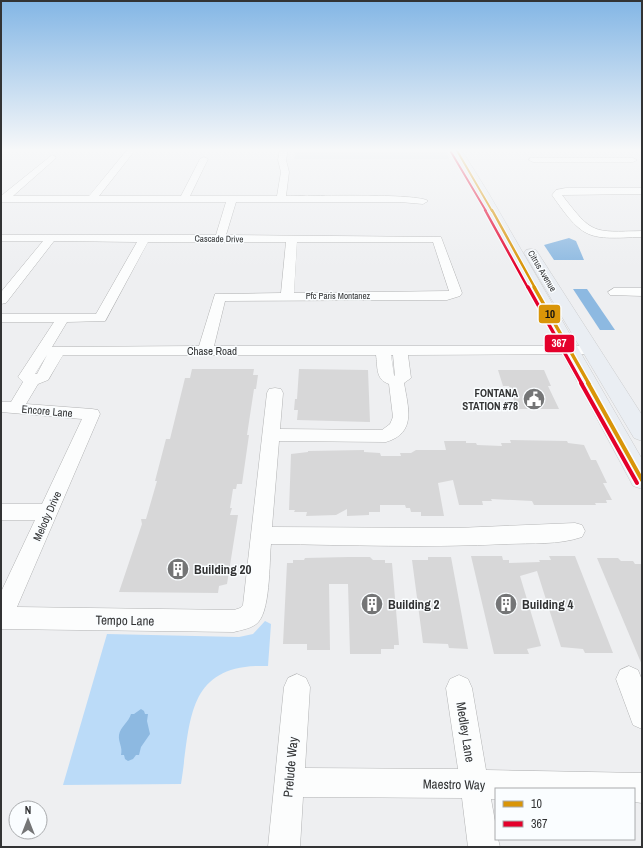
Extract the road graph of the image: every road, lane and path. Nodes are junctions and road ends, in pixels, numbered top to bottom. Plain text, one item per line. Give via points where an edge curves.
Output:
1 (15, 189) edge
2 (100, 189) edge
3 (189, 189) edge
4 (283, 189) edge
5 (480, 189) edge
6 (493, 189) edge
7 (642, 191) edge
8 (184, 198) junction
9 (3, 199) edge
10 (92, 199) junction
11 (232, 199) junction
12 (281, 199) junction
13 (423, 201) dead end
14 (642, 234) edge
15 (1, 238) edge
16 (51, 238) junction
17 (144, 238) junction
18 (220, 239) junction
19 (292, 239) junction
20 (614, 292) dead end
21 (642, 292) edge
22 (456, 293) joint
23 (287, 296) junction
24 (1, 300) edge
25 (1, 318) edge
26 (63, 318) junction
27 (569, 350) junction
28 (591, 350) junction
29 (42, 351) junction
30 (58, 351) junction
31 (205, 351) junction
32 (383, 351) junction
33 (400, 351) junction
34 (32, 381) junction
35 (396, 384) junction
36 (275, 394) dead end
37 (8, 408) edge
38 (92, 414) joint
39 (642, 433) edge
40 (271, 435) junction
41 (642, 480) edge
42 (1, 512) edge
43 (49, 512) junction
44 (575, 531) dead end
45 (261, 535) junction
46 (1, 618) edge
47 (628, 679) dead end
48 (297, 687) dead end
49 (459, 688) dead end
50 (642, 716) edge
51 (289, 782) junction
52 (474, 784) junction
53 (642, 788) edge
54 (284, 847) edge
55 (484, 847) edge

1 - 9 street
2 - 10 street
3 - 8 street
4 - 12 street
5 - 27 main road, Citrus Avenue
6 - 28 main road, Citrus Avenue
7 - 14 street via 559,192 557,195 584,229 601,234
8 - 10 street
8 - 11 street
9 - 10 street
11 - 12 street
11 - 18 street
12 - 13 street
15 - 16 street, Cascade Drive
16 - 17 street, Cascade Drive
16 - 24 street
17 - 18 street, Cascade Drive
17 - 26 street via 100,318
18 - 19 street, Cascade Drive
19 - 22 street, Cascade Drive via 437,239
19 - 23 street
20 - 21 street
22 - 23 street, Pfc Paris Montanez via 447,296
23 - 31 street, Pfc Paris Montanez via 220,296
25 - 26 street
26 - 29 street
27 - 28 street, Chase Road
27 - 33 street, Chase Road
27 - 41 main road, Citrus Avenue
28 - 39 main road, Citrus Avenue
29 - 30 street, Chase Road
29 - 34 street via 26,377
30 - 31 street, Chase Road
30 - 34 street via 43,377
31 - 32 street, Chase Road
32 - 33 street, Chase Road
32 - 35 street via 387,378
33 - 35 street via 403,378
34 - 37 street
35 - 40 street via 400,417 398,427 386,436
36 - 40 street
37 - 38 street, Encore Lane
38 - 43 street, Melody Drive
40 - 45 street
42 - 43 street
43 - 46 street, Melody Drive
44 - 45 street via 457,537
45 - 46 street, Tempo Lane via 254,608 248,617 234,621
47 - 50 street
48 - 51 street, Prelude Way
49 - 52 street, Medley Lane
51 - 52 street, Maestro Way
51 - 54 street, Prelude Way
52 - 53 street, Maestro Way
52 - 55 street, Medley Lane

